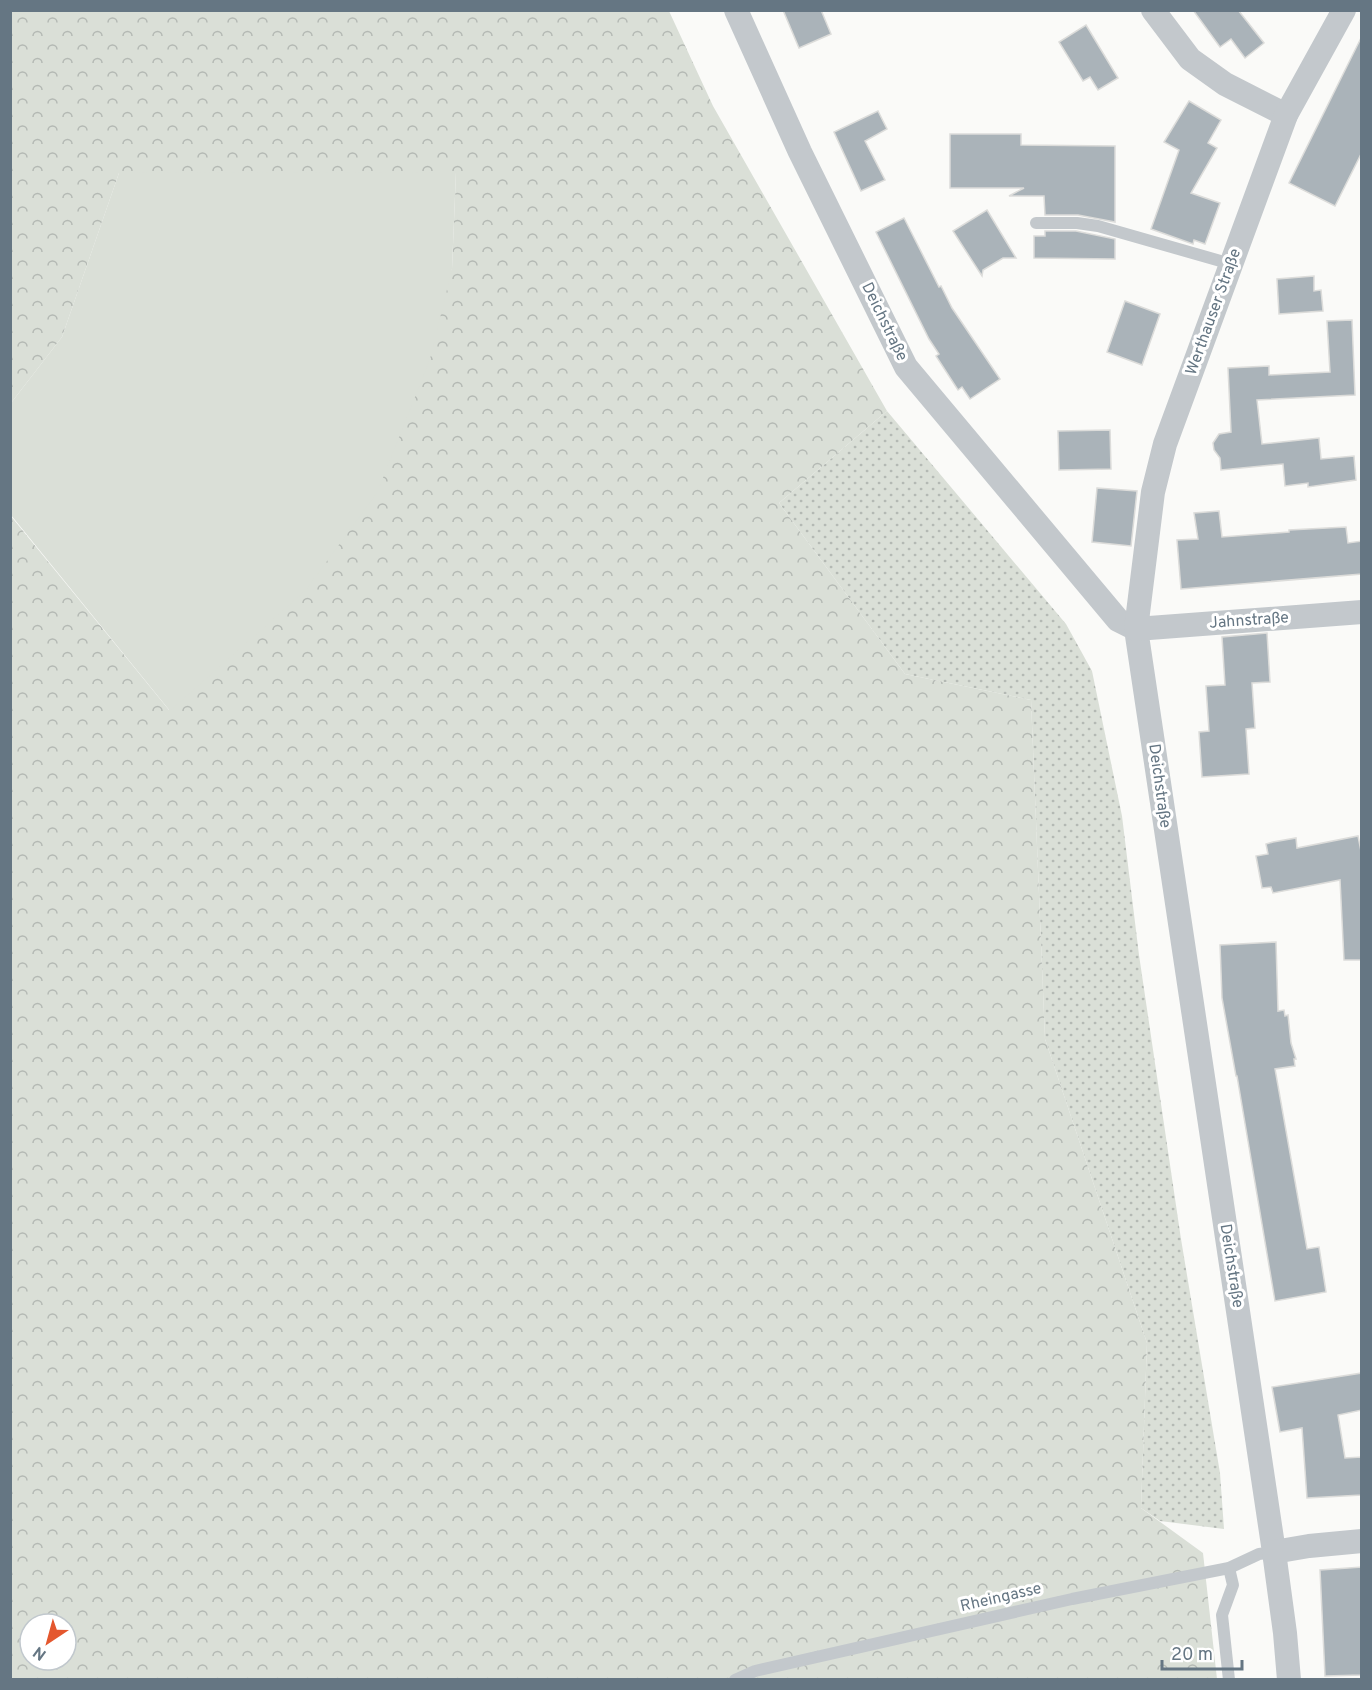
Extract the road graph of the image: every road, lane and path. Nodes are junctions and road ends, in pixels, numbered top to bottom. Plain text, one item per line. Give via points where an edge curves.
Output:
1 (736, 10) edge
2 (1153, 10) edge
3 (1344, 10) edge
4 (1286, 115) junction
5 (1036, 223) dead end
6 (1231, 264) junction
7 (1362, 612) edge
8 (1136, 629) junction
9 (1362, 1541) edge
10 (1274, 1552) junction
11 (1229, 1568) junction
12 (735, 1680) edge
13 (1229, 1680) edge
14 (1289, 1680) edge

1 - 8 street, Deichstraße via 800,152 906,367 1118,620
2 - 4 street via 1190,58 1225,84
3 - 4 street, Werthauser Straße
4 - 6 street, Werthauser Straße
5 - 6 lane via 1098,226
6 - 8 street, Werthauser Straße via 1165,444 1154,492
7 - 8 street, Jahnstraße
8 - 10 street, Deichstraße
9 - 10 street
10 - 11 lane, Rheingasse via 1259,1554
10 - 14 street, Deichstraße
11 - 12 lane, Rheingasse via 1060,1601 755,1671
11 - 13 lane via 1233,1585 1222,1615

